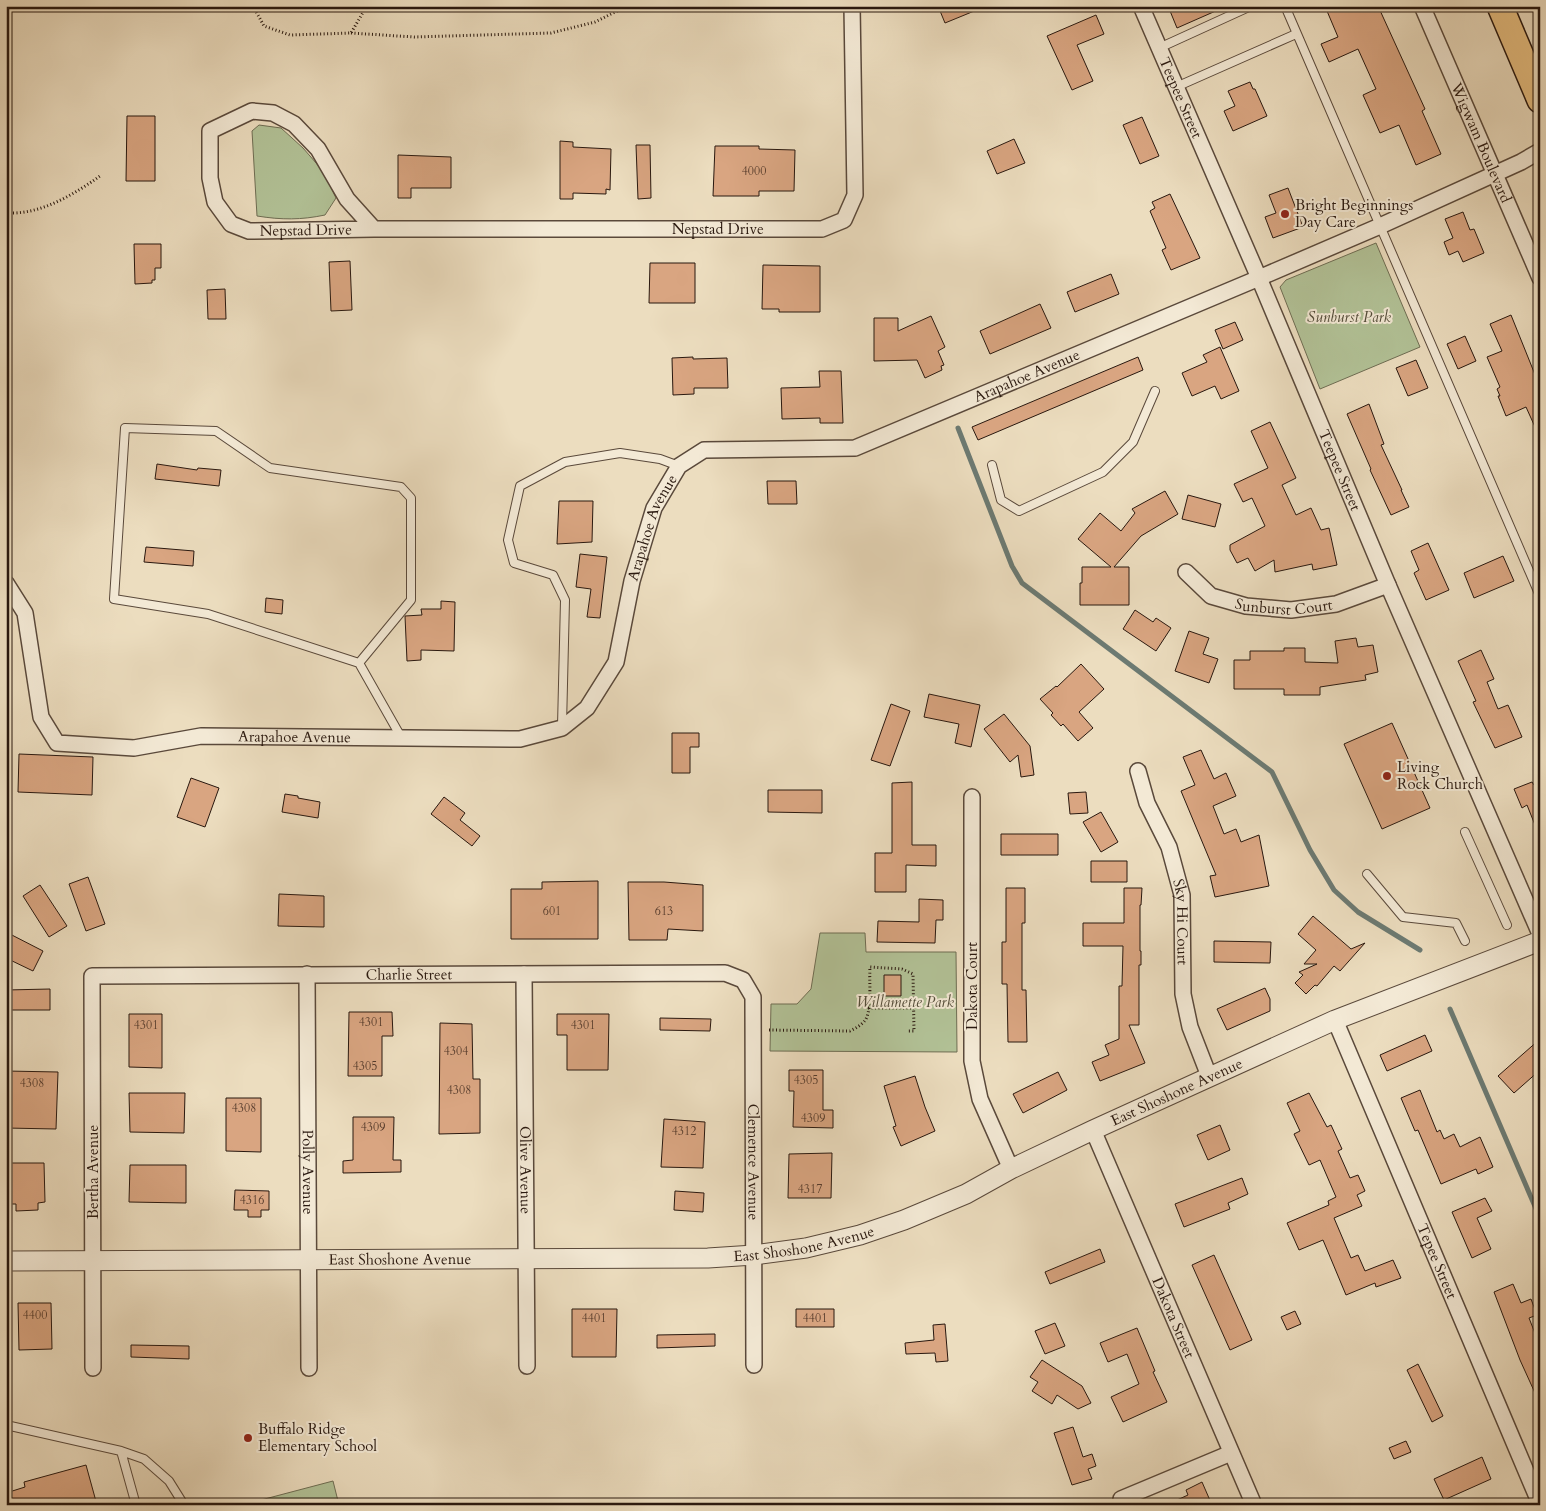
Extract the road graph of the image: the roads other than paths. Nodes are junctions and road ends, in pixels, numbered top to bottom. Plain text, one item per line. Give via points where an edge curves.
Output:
1 (852, 6) edge
2 (1141, 6) edge
3 (1251, 6) edge
4 (1284, 6) edge
5 (1422, 6) edge
6 (1500, 6) edge
7 (1296, 34) junction
8 (1159, 48) junction
9 (1176, 87) junction
10 (1540, 100) edge
11 (1540, 151) edge
12 (1494, 174) junction
13 (1380, 226) junction
14 (374, 229) junction
15 (1259, 278) junction
16 (1540, 278) edge
17 (1155, 391) dead end
18 (992, 465) dead end
19 (679, 466) junction
20 (1186, 572) dead end
21 (6, 583) edge
22 (1388, 585) junction
23 (1540, 596) edge
24 (358, 663) junction
25 (562, 728) junction
26 (401, 738) junction
27 (1138, 771) dead end
28 (972, 797) dead end
29 (1465, 832) dead end
30 (1367, 874) dead end
31 (1507, 925) dead end
32 (1540, 934) edge
33 (1465, 941) dead end
34 (1540, 941) edge
35 (725, 973) joint
36 (307, 974) junction
37 (524, 974) junction
38 (92, 976) joint
39 (1335, 1020) junction
40 (1209, 1076) junction
41 (1093, 1130) junction
42 (1012, 1168) junction
43 (754, 1255) junction
44 (308, 1259) junction
45 (93, 1260) junction
46 (526, 1260) junction
47 (6, 1261) edge
48 (754, 1365) dead end
49 (527, 1366) dead end
50 (93, 1368) dead end
51 (310, 1368) dead end
52 (6, 1425) edge
53 (122, 1451) junction
54 (1231, 1453) junction
55 (1121, 1499) dead end
56 (1540, 1504) edge
57 (136, 1505) edge
58 (184, 1505) edge
59 (1254, 1505) edge

1 - 14 street, Nepstad Drive via 855,195 844,220 822,229
2 - 8 street, Teepee Street
3 - 8 lane
4 - 7 lane
5 - 12 street, Wigwam Boulevard
6 - 10 highway
7 - 9 lane
7 - 13 lane
8 - 9 street, Teepee Street
9 - 15 street, Teepee Street
11 - 12 street, Arapahoe Avenue
12 - 13 street, Arapahoe Avenue
12 - 16 street, Wigwam Boulevard
13 - 15 street, Arapahoe Avenue
13 - 23 lane
14 - 14 street, Nepstad Drive via 249,231 232,224 215,202 210,178 210,131 252,111 273,113 294,124 318,149 347,199
15 - 19 street, Arapahoe Avenue via 855,448 704,450
15 - 22 street, Teepee Street
17 - 18 lane via 1133,442 1103,472 1019,511 1001,500
19 - 25 street, Arapahoe Avenue via 654,508 632,581 616,662 587,708
19 - 25 lane via 660,459 620,453 564,462 520,486 508,540 514,563 553,575 565,600
20 - 22 street, Sunburst Court via 1211,596 1246,606 1290,610 1336,604
21 - 26 street, Arapahoe Avenue via 25,613 41,717 57,743 134,748 201,736
22 - 32 street, Teepee Street
24 - 24 lane via 208,614 114,599 125,428 216,431 270,468 401,486 411,498 411,600
24 - 26 lane
25 - 26 street, Arapahoe Avenue via 520,738
27 - 40 street, Sky Hi Court via 1147,803 1169,847 1182,895 1182,994 1190,1027
28 - 42 street, Dakota Court via 972,1061 980,1099
29 - 31 lane
30 - 33 lane via 1403,917 1456,923
34 - 39 street, East Shoshone Avenue
35 - 37 street, Charlie Street
35 - 43 street, Clemence Avenue via 743,980 753,997
36 - 37 street, Charlie Street
36 - 38 street, Charlie Street
36 - 44 street, Polly Avenue
37 - 46 street, Olive Avenue
38 - 45 street, Bertha Avenue
39 - 40 street, East Shoshone Avenue
39 - 56 street, Tepee Street
40 - 41 street, East Shoshone Avenue
41 - 42 street, East Shoshone Avenue
41 - 54 street, Dakota Street
42 - 43 street, East Shoshone Avenue via 966,1194 878,1229 806,1248
43 - 46 street, East Shoshone Avenue
43 - 48 street, Clemence Avenue
44 - 45 street, East Shoshone Avenue
44 - 46 street, East Shoshone Avenue
44 - 51 street, Polly Avenue
45 - 47 street, East Shoshone Avenue
45 - 50 street, Bertha Avenue
46 - 49 street, Olive Avenue
52 - 53 lane
53 - 57 lane
53 - 58 lane via 144,1459 169,1481
54 - 55 street
54 - 59 street, Dakota Street

